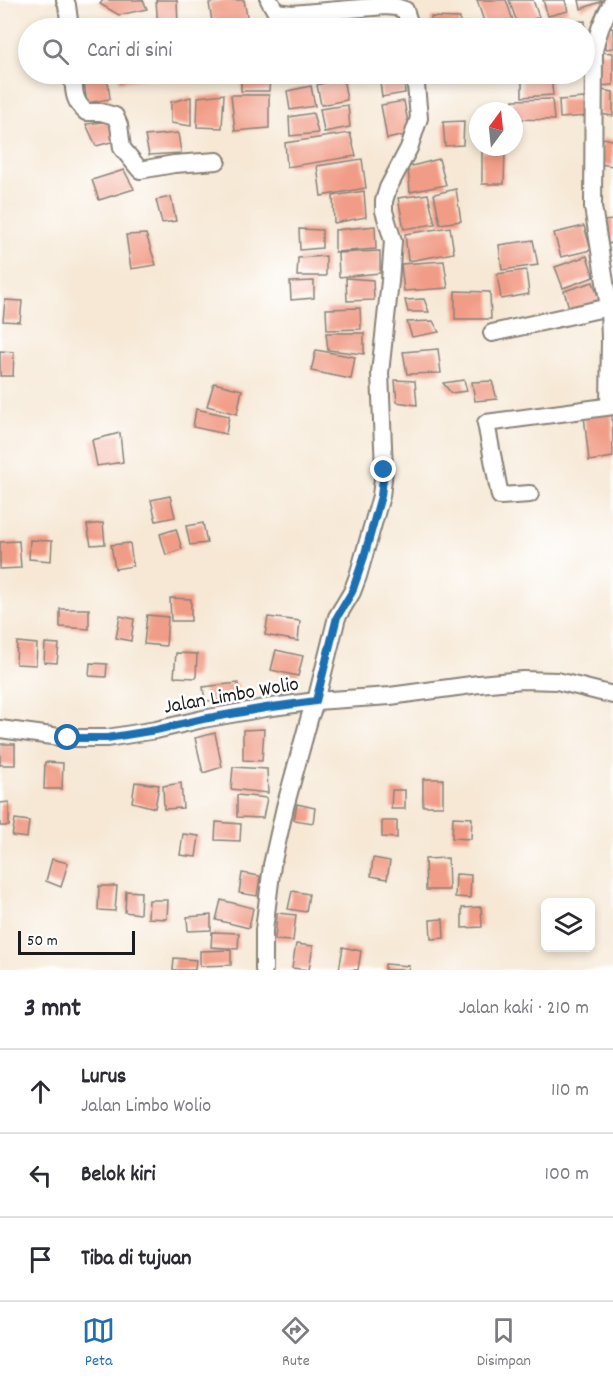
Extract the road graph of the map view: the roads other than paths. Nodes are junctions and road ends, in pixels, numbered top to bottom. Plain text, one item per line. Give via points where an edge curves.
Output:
1 (65, 0) edge
2 (269, 0) edge
3 (612, 2) edge
4 (69, 18) edge
5 (408, 18) edge
6 (595, 53) edge
7 (74, 84) edge
8 (416, 84) edge
9 (594, 84) edge
10 (217, 161) dead end
11 (609, 307) junction
12 (492, 333) dead end
13 (611, 406) edge
14 (530, 494) dead end
15 (613, 695) edge
16 (316, 701) junction
17 (0, 729) edge
18 (264, 970) edge

1 - 4 street
2 - 5 street via 276,12 385,6 405,10
3 - 6 street via 597,33
7 - 10 street via 75,97 86,112 115,116 122,148 140,170
8 - 16 street via 419,118 384,201 393,241 380,372 384,470 381,496 358,576 337,617
9 - 11 street via 593,207
11 - 12 street
11 - 13 street
13 - 14 street via 486,423 500,496
15 - 16 street, Jalan Limbo Wolio via 557,681 523,680
16 - 17 street, Jalan Limbo Wolio via 107,738 68,738
16 - 18 street via 272,865 264,930

